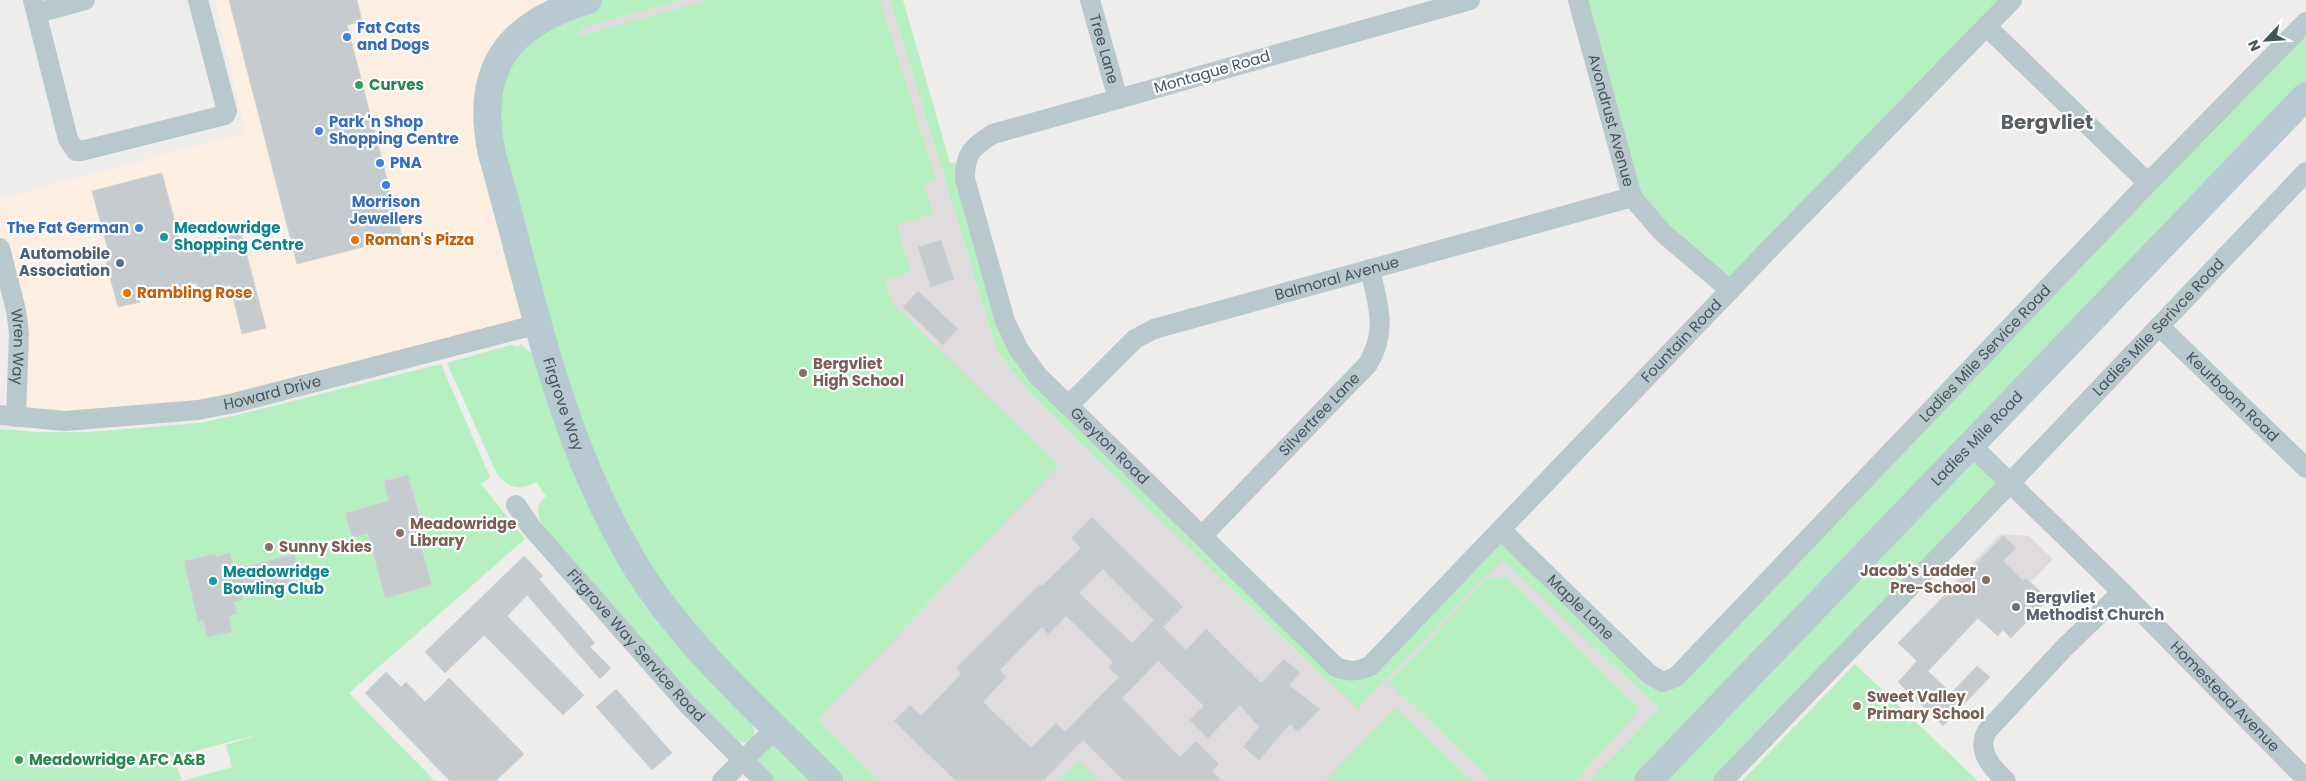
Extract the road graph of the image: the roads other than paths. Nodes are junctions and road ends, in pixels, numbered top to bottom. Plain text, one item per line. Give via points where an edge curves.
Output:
1 (85, 0) edge
2 (198, 0) edge
3 (588, 0) edge
4 (1090, 0) edge
5 (1470, 0) edge
6 (1578, 0) edge
7 (2012, 0) edge
8 (35, 6) edge
9 (2306, 22) edge
10 (1986, 26) junction
11 (2306, 96) edge
12 (1118, 99) junction
13 (965, 162) joint
14 (2306, 172) edge
15 (2148, 183) junction
16 (1632, 197) junction
17 (0, 248) edge
18 (1370, 269) junction
19 (1730, 290) junction
20 (538, 324) junction
21 (2159, 326) junction
22 (1068, 406) junction
23 (8, 416) edge
24 (1972, 446) junction
25 (2306, 467) edge
26 (2010, 483) junction
27 (516, 505) dead end
28 (1501, 530) junction
29 (1202, 536) junction
30 (2122, 592) junction
31 (1348, 671) joint
32 (1663, 682) joint
33 (776, 728) junction
34 (743, 760) junction
35 (2306, 779) edge
36 (722, 781) edge
37 (764, 781) edge
38 (829, 781) edge
39 (1648, 781) edge
40 (1723, 781) edge
41 (2006, 781) edge

1 - 8 street
2 - 8 street via 227,110 225,115 81,150 76,150 68,139
3 - 20 main road, Firgrove Way via 548,14 525,29 502,58 488,95 491,148
4 - 12 street, Tree Lane
5 - 12 street, Montague Road
6 - 16 street, Avondrust Avenue
7 - 10 street, Fountain Road
9 - 15 street, Ladies Mile Service Road
10 - 15 street
10 - 19 street, Fountain Road
11 - 24 main road, Ladies Mile Road
12 - 13 street, Montague Road via 993,134 975,145
13 - 22 street, Greyton Road via 965,179 1005,321 1019,350 1038,376
14 - 21 street, Ladies Mile Serivce Road
15 - 32 street, Ladies Mile Service Road via 1676,677
16 - 18 street, Balmoral Avenue
16 - 19 street, Avondrust Avenue via 1663,233
17 - 23 street, Wren Way via 19,333
18 - 22 street, Balmoral Avenue via 1154,329 1135,339
18 - 29 street, Silvertree Lane via 1381,332 1368,364
19 - 28 street, Fountain Road
20 - 23 street, Howard Drive via 198,410 65,421
20 - 33 main road, Firgrove Way via 566,418 592,484 616,532 650,588 691,640
21 - 25 street, Keurboom Road
21 - 26 street, Ladies Mile Serivce Road
22 - 29 street, Greyton Road
24 - 26 street, Homestead Avenue
24 - 39 main road, Ladies Mile Road
26 - 30 street, Homestead Avenue
26 - 40 street
27 - 34 street, Firgrove Way Service Road via 537,535 688,705
28 - 31 street, Fountain Road via 1370,666
28 - 32 street, Maple Lane via 1649,674
29 - 31 street, Greyton Road via 1336,667
30 - 35 street, Homestead Avenue
30 - 41 street via 2064,648 1987,731 1984,751 1992,768
33 - 34 street
33 - 38 main road, Firgrove Way
34 - 36 street
34 - 37 street, Firgrove Way Service Road

